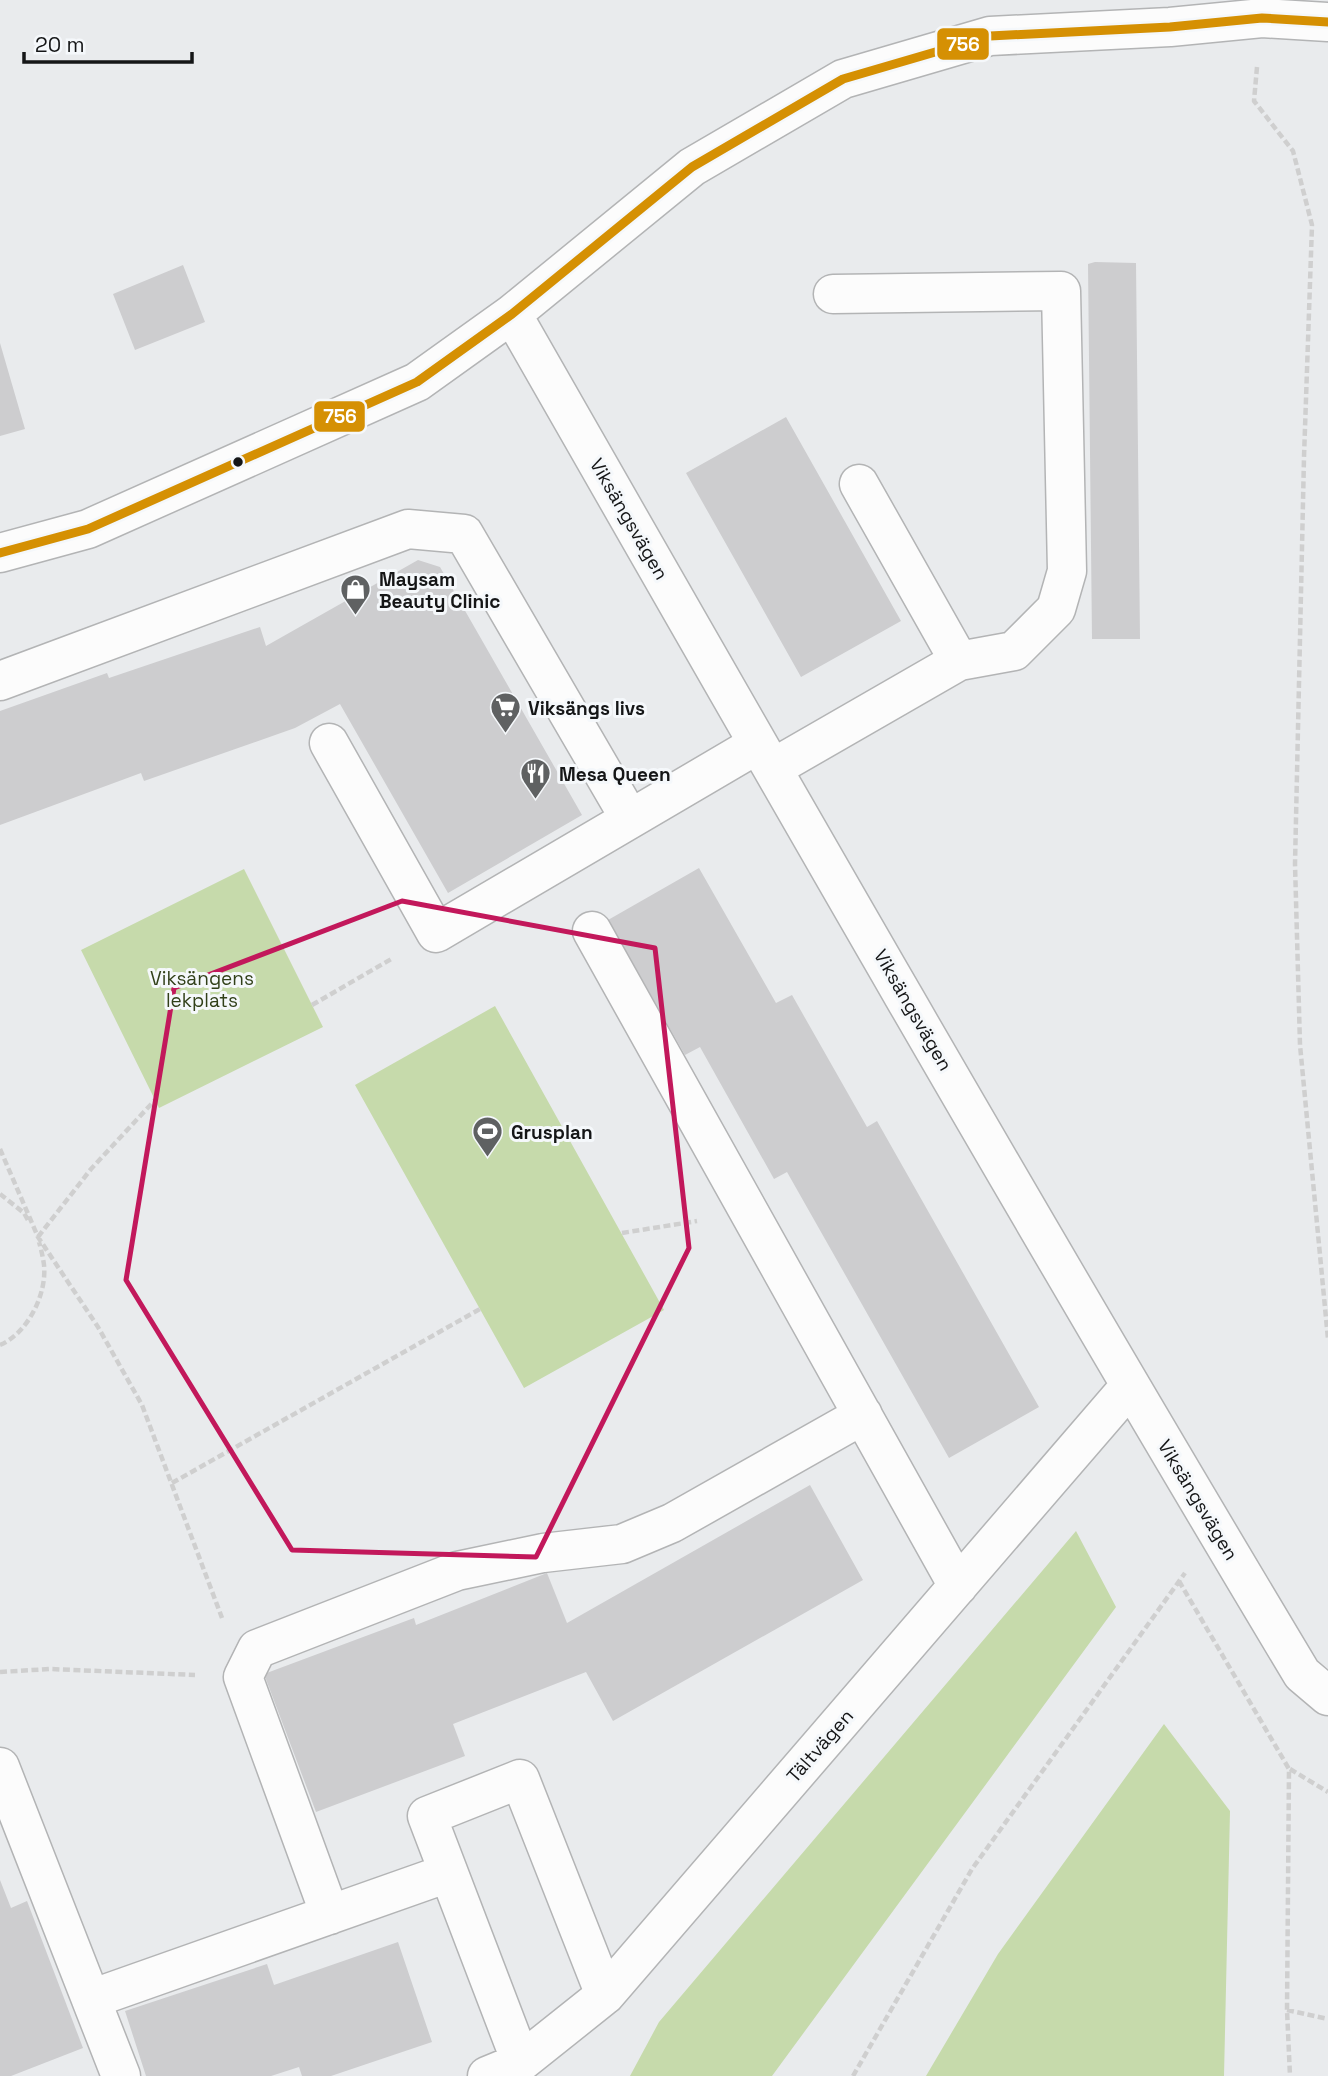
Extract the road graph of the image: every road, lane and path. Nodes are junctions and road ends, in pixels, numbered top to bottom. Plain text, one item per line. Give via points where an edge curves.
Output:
1 (1262, 18) junction
2 (1328, 22) edge
3 (833, 294) dead end
4 (512, 314) junction
5 (859, 484) dead end
6 (0, 552) edge
7 (959, 661) junction
8 (0, 681) edge
9 (329, 743) dead end
10 (765, 756) junction
11 (630, 819) junction
12 (592, 931) dead end
13 (436, 933) junction
14 (312, 1005) dead end
15 (155, 1100) dead end
16 (0, 1149) edge
17 (0, 1194) edge
18 (749, 1212) junction
19 (622, 1233) dead end
20 (38, 1237) junction
21 (480, 1310) dead end
22 (1328, 1339) edge
23 (0, 1345) edge
24 (1130, 1386) junction
25 (863, 1415) junction
26 (172, 1483) junction
27 (1216, 1530) junction
28 (1179, 1581) junction
29 (958, 1586) junction
30 (0, 1672) edge
31 (243, 1677) junction
32 (1328, 1696) edge
33 (0, 1767) edge
34 (1289, 1769) junction
35 (1328, 1792) edge
36 (448, 1873) junction
37 (330, 1915) junction
38 (605, 1995) junction
39 (91, 1999) junction
40 (1287, 2010) junction
41 (1328, 2019) edge
42 (504, 2069) edge
43 (121, 2076) edge
44 (853, 2076) edge
45 (1290, 2076) edge

1 - 2 street
1 - 4 street via 990,36 844,79 692,167
1 - 22 path via 1254,101 1293,152 1312,225 1295,864 1300,1045
3 - 7 street via 1061,291 1067,571 1056,609 1014,651
4 - 6 street via 417,382 88,528
4 - 10 street, Viksängsvägen
5 - 7 street
7 - 10 street
8 - 11 street via 408,528 464,534
9 - 13 street
10 - 11 street
10 - 24 street, Viksängsvägen
11 - 13 street
12 - 18 street
13 - 14 path
15 - 20 path via 91,1168
16 - 20 path
17 - 20 path via 24,1213
18 - 19 path
18 - 25 street
20 - 23 path via 44,1266 40,1296 27,1322
20 - 26 path via 98,1327 142,1405
21 - 26 path
24 - 27 street, Viksängsvägen
24 - 29 street, Tältvägen
25 - 29 street
25 - 31 street via 672,1522 622,1544 543,1553 457,1571 257,1649
26 - 31 path
27 - 28 path
27 - 32 street, Viksängsvägen via 1302,1674
28 - 34 path
28 - 44 path via 972,1870
29 - 38 street, Tältvägen
30 - 31 path via 50,1669
31 - 37 street
33 - 39 street
34 - 35 path
34 - 40 path
36 - 37 street
36 - 38 street via 427,1816 520,1779
36 - 42 street
37 - 39 street
38 - 42 street, Tältvägen
39 - 43 street
40 - 41 path
40 - 45 path

